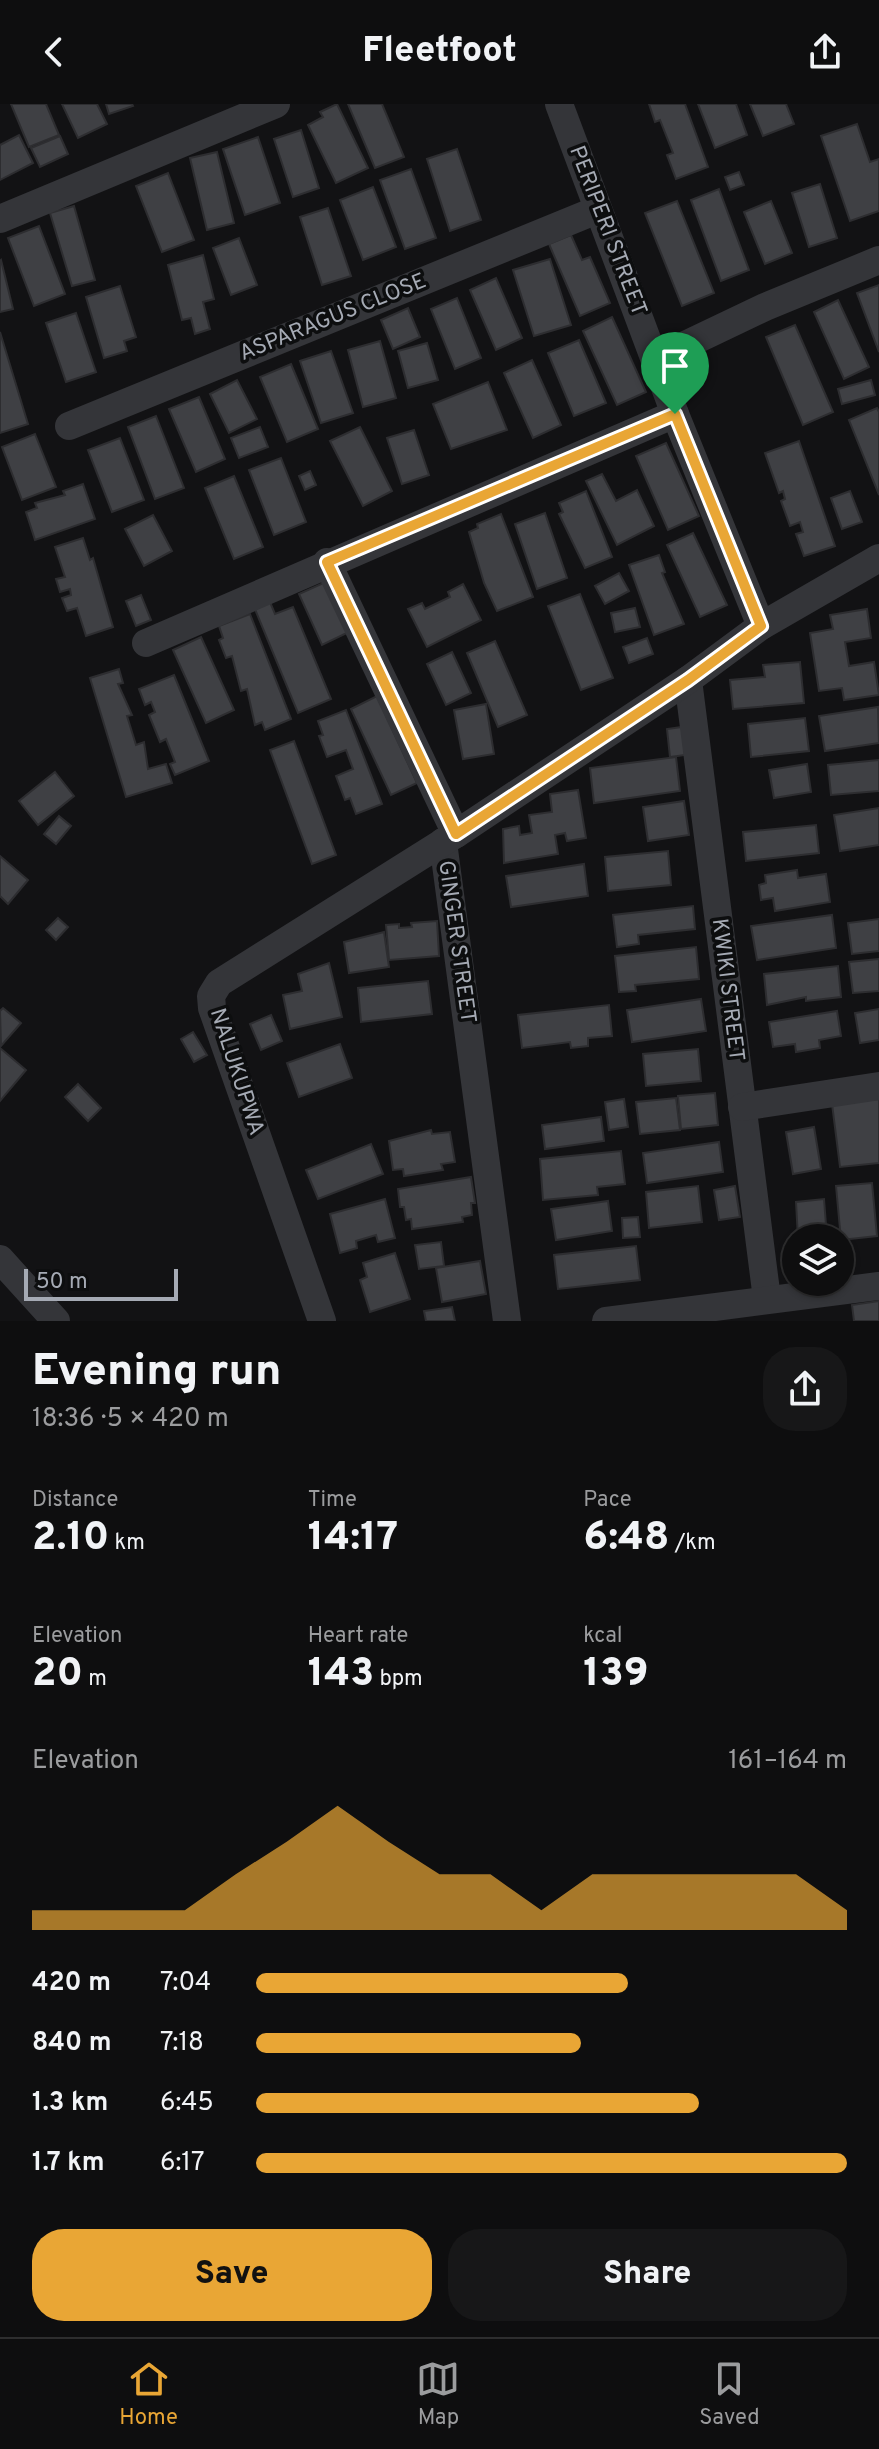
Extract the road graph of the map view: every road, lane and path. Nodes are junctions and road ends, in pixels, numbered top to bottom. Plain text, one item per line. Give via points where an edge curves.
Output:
1 (276, 104) edge
2 (559, 104) edge
3 (597, 210) junction
4 (0, 219) edge
5 (879, 260) edge
6 (656, 359) junction
7 (675, 414) junction
8 (69, 426) dead end
9 (879, 558) edge
10 (327, 562) junction
11 (761, 626) junction
12 (146, 643) dead end
13 (688, 680) junction
14 (450, 838) junction
15 (879, 1086) edge
16 (742, 1107) junction
17 (0, 1259) edge
18 (879, 1286) edge
19 (767, 1299) junction
20 (56, 1321) edge
21 (322, 1321) edge
22 (507, 1321) edge
23 (606, 1321) edge

1 - 4 street
2 - 3 street, PERIPERI STREET
3 - 6 street, PERIPERI STREET
3 - 8 street, ASPARAGUS CLOSE
5 - 6 street
6 - 7 street, PERIPERI STREET
7 - 10 street
7 - 11 street, PERIPERI STREET
9 - 11 street, GINGER STREET
10 - 12 street
10 - 14 street
11 - 13 street, GINGER STREET
13 - 14 street, GINGER STREET
13 - 16 street, KWIKI STREET
14 - 21 street, NALUKUPWA via 219,983 211,996
14 - 22 street, GINGER STREET
15 - 16 street
16 - 19 street, KWIKI STREET
17 - 20 street
18 - 19 street
19 - 23 street

